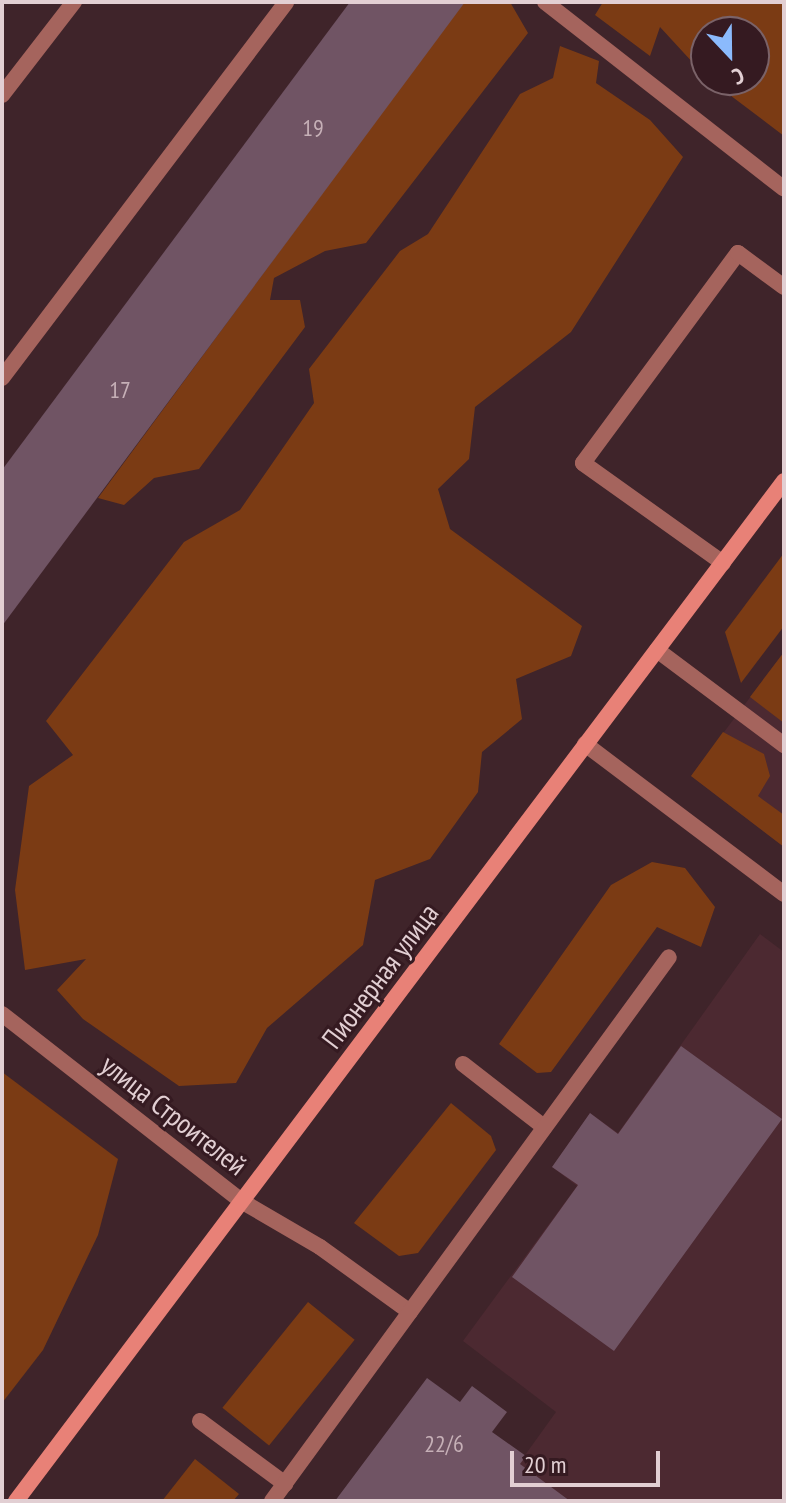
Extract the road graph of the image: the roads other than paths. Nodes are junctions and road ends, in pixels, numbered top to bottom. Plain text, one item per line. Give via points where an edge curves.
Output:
1 (74, 2) edge
2 (286, 2) edge
3 (545, 2) edge
4 (2, 95) edge
5 (784, 189) edge
6 (784, 287) edge
7 (2, 378) edge
8 (784, 481) edge
9 (723, 563) junction
10 (657, 650) junction
11 (585, 744) junction
12 (784, 745) edge
13 (784, 894) edge
14 (669, 957) dead end
15 (6, 1022) edge
16 (463, 1064) dead end
17 (544, 1127) junction
18 (243, 1202) junction
19 (410, 1312) junction
20 (200, 1421) dead end
21 (285, 1484) junction
22 (16, 1501) edge
23 (272, 1501) edge

1 - 4 street
2 - 7 street
3 - 5 street
6 - 9 street via 738,253 583,463
8 - 9 main road, Пионерная улица
9 - 10 main road, Пионерная улица
10 - 11 main road, Пионерная улица
10 - 12 street
11 - 13 street
11 - 18 main road, Пионерная улица
14 - 17 street
15 - 18 street, улица Строителей
16 - 17 street
17 - 19 street
18 - 19 street, улица Строителей via 320,1247
18 - 22 main road, Пионерная улица
19 - 21 street
20 - 21 street
21 - 23 street

